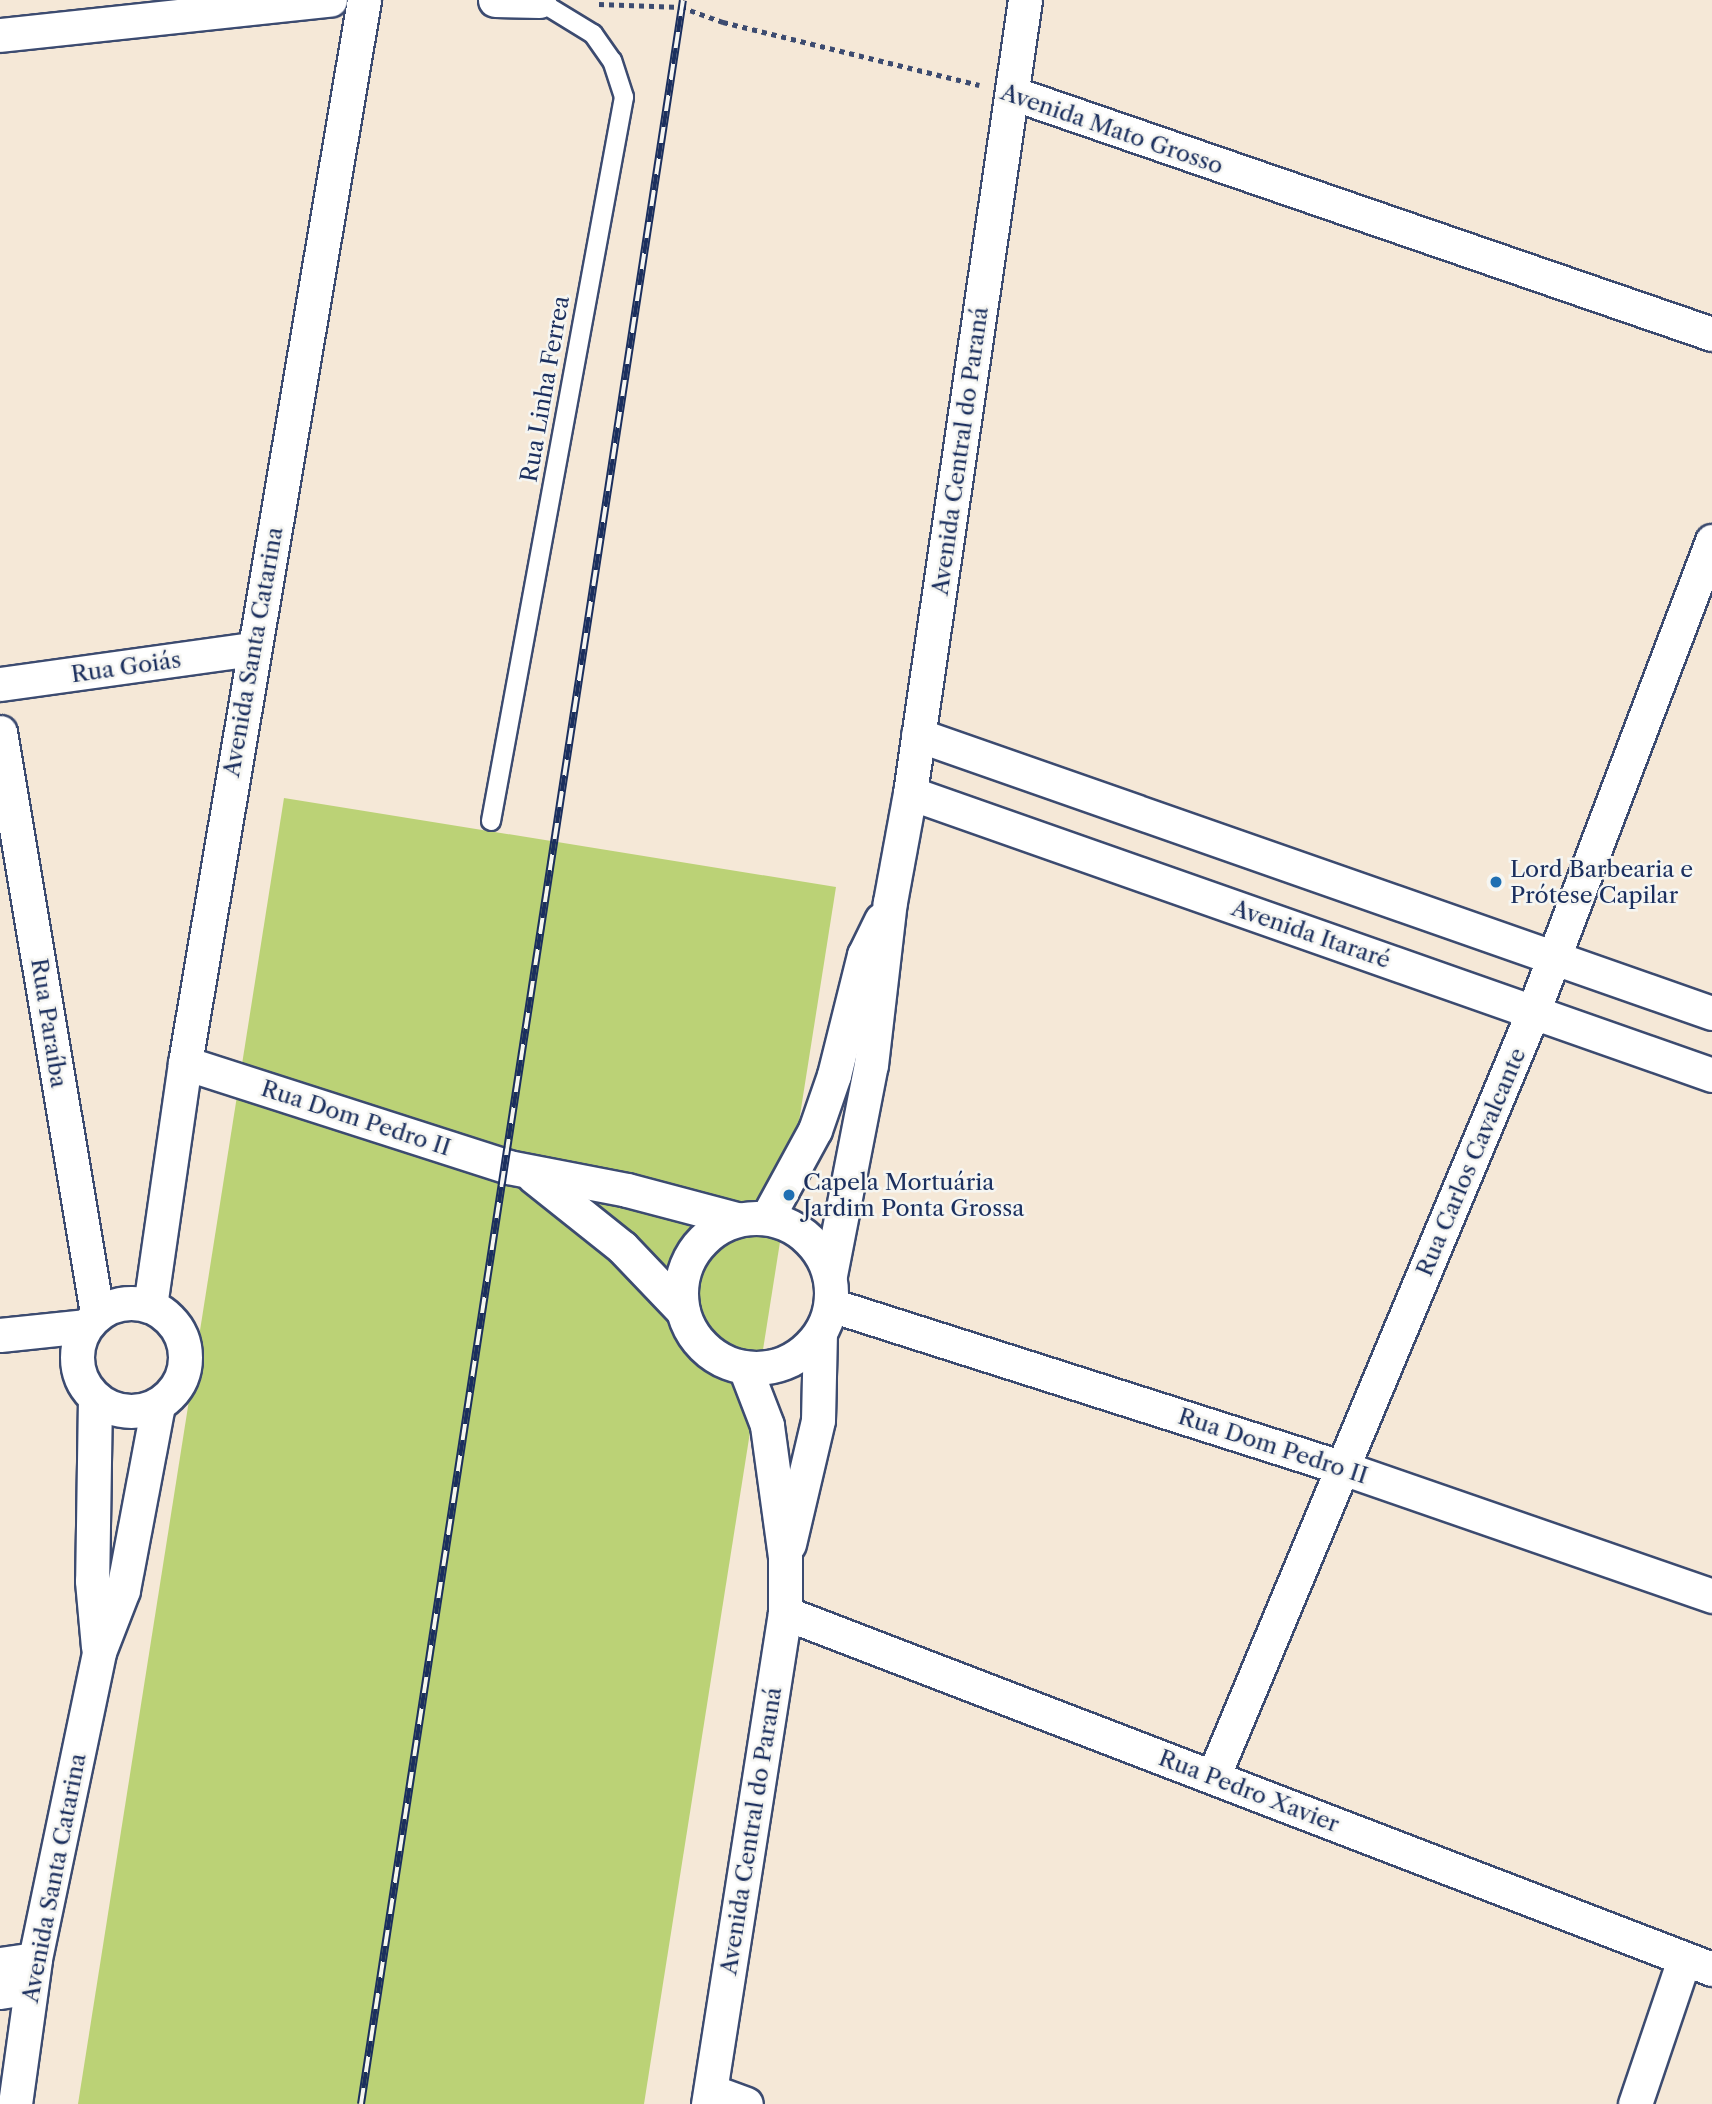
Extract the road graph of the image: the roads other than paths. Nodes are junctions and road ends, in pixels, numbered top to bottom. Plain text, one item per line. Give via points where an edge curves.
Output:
1 (330, 0) edge
2 (364, 0) edge
3 (495, 0) edge
4 (1025, 0) edge
5 (539, 1) edge
6 (0, 35) edge
7 (1012, 93) junction
8 (1712, 334) edge
9 (1712, 541) edge
10 (253, 649) junction
11 (0, 684) edge
12 (0, 732) edge
13 (918, 735) junction
14 (910, 793) junction
15 (491, 821) dead end
16 (890, 902) junction
17 (1554, 959) junction
18 (1533, 1012) junction
19 (1712, 1013) edge
20 (185, 1063) junction
21 (1712, 1075) edge
22 (528, 1173) junction
23 (752, 1219) junction
24 (827, 1305) junction
25 (150, 1306) junction
26 (682, 1311) junction
27 (91, 1320) junction
28 (0, 1335) edge
29 (746, 1368) junction
30 (95, 1398) junction
31 (158, 1404) junction
32 (1343, 1468) junction
33 (785, 1557) junction
34 (1712, 1596) edge
35 (785, 1613) junction
36 (99, 1652) junction
37 (1213, 1777) junction
38 (0, 1964) edge
39 (1698, 1964) edge
40 (22, 1979) edge
41 (709, 2097) edge
42 (15, 2104) edge
43 (746, 2104) edge
44 (1636, 2104) edge

1 - 6 street
2 - 10 street, Avenida Santa Catarina
3 - 5 street
4 - 7 street, Avenida Central do Paraná
5 - 15 lane, Rua Linha Ferrea via 593,34 612,61 624,97
7 - 8 street, Avenida Mato Grosso
7 - 13 street, Avenida Central do Paraná
9 - 17 street, Rua Carlos Cavalcante
10 - 11 street, Rua Goiás
10 - 20 street, Avenida Santa Catarina
12 - 27 street, Rua Paraíba
13 - 14 street, Avenida Central do Paraná
13 - 17 street
14 - 16 street, Avenida Central do Paraná
14 - 18 street, Avenida Itararé
16 - 23 street, Avenida Central do Paraná via 864,955 815,1130
16 - 24 street, Avenida Central do Paraná via 872,1065
17 - 18 street, Rua Carlos Cavalcante
17 - 19 street
18 - 21 street, Avenida Itararé
18 - 32 street, Rua Carlos Cavalcante
20 - 22 street, Rua Dom Pedro II
20 - 25 street, Avenida Santa Catarina
22 - 23 street, Rua Dom Pedro II
22 - 26 street, Rua Dom Pedro II via 622,1247
23 - 24 street via 795,1228 810,1241
23 - 26 street via 711,1232 691,1254 681,1282
24 - 29 street via 800,1355 774,1367
24 - 32 street, Rua Dom Pedro II
24 - 33 street, Avenida Central do Paraná via 818,1420
25 - 27 street via 123,1302
25 - 31 street, Avenida Santa Catarina via 176,1325 185,1354 179,1383
26 - 29 street via 695,1338 717,1358
27 - 28 street
27 - 30 street, Avenida Santa Catarina via 76,1351 80,1377
29 - 33 street, Avenida Central do Paraná via 767,1424
30 - 31 street via 117,1409 138,1411
30 - 36 street, Avenida Santa Catarina via 92,1581
31 - 36 street, Avenida Santa Catarina via 123,1590
32 - 34 street, Rua Dom Pedro II
32 - 37 street, Rua Carlos Cavalcante
33 - 35 street, Avenida Central do Paraná
35 - 37 street, Rua Pedro Xavier
35 - 41 street, Avenida Central do Paraná
36 - 40 street, Avenida Santa Catarina
37 - 39 street, Rua Pedro Xavier
38 - 40 street
39 - 44 street
40 - 42 street, Avenida Santa Catarina
41 - 43 street

